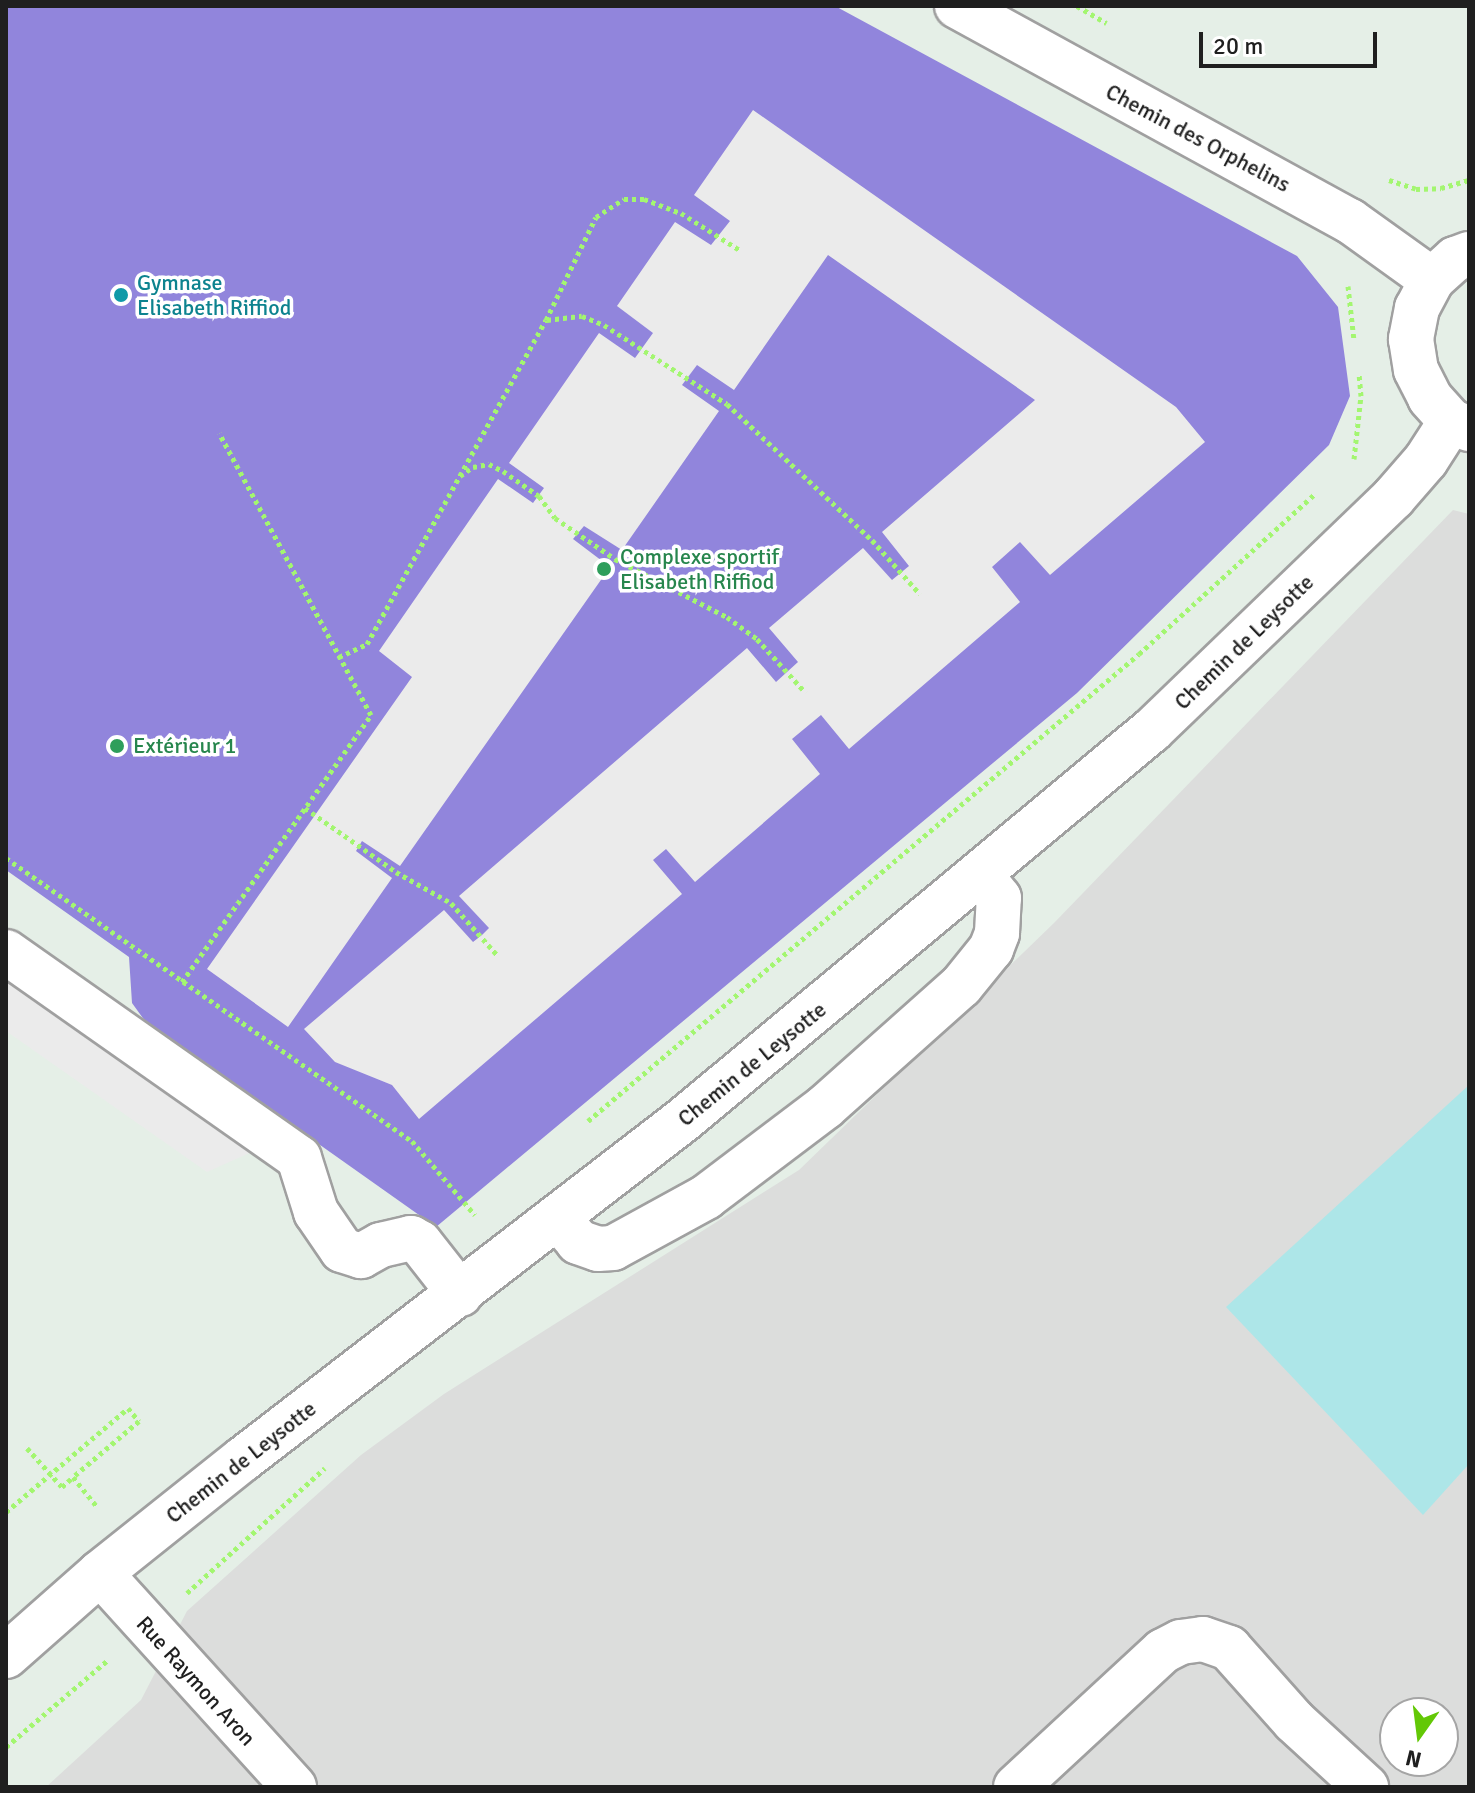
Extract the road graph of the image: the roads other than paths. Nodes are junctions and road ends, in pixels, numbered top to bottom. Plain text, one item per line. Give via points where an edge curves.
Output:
1 (957, 6) edge
2 (1469, 254) edge
3 (1432, 280) junction
4 (1460, 425) edge
5 (981, 876) junction
6 (6, 952) edge
7 (559, 1219) junction
8 (460, 1294) junction
9 (100, 1573) junction
10 (6, 1656) edge
11 (294, 1787) edge
12 (1016, 1787) edge
13 (1366, 1787) edge

1 - 3 street, Chemin des Orphelins via 1350,221
2 - 3 street
3 - 4 street via 1417,308 1411,339 1416,370 1430,398
4 - 5 street, Chemin de Leysotte via 1235,653
5 - 7 street, Chemin de Leysotte
5 - 7 street via 999,898 991,949 961,986 825,1107 706,1197 613,1248 578,1242
6 - 8 street via 299,1158 316,1212 342,1250 361,1256 411,1238
7 - 8 street, Chemin de Leysotte
8 - 9 street, Chemin de Leysotte
9 - 10 street, Chemin de Leysotte
9 - 11 street, Rue Raymon Aron
12 - 13 street via 1163,1651 1203,1639 1229,1648 1294,1721

